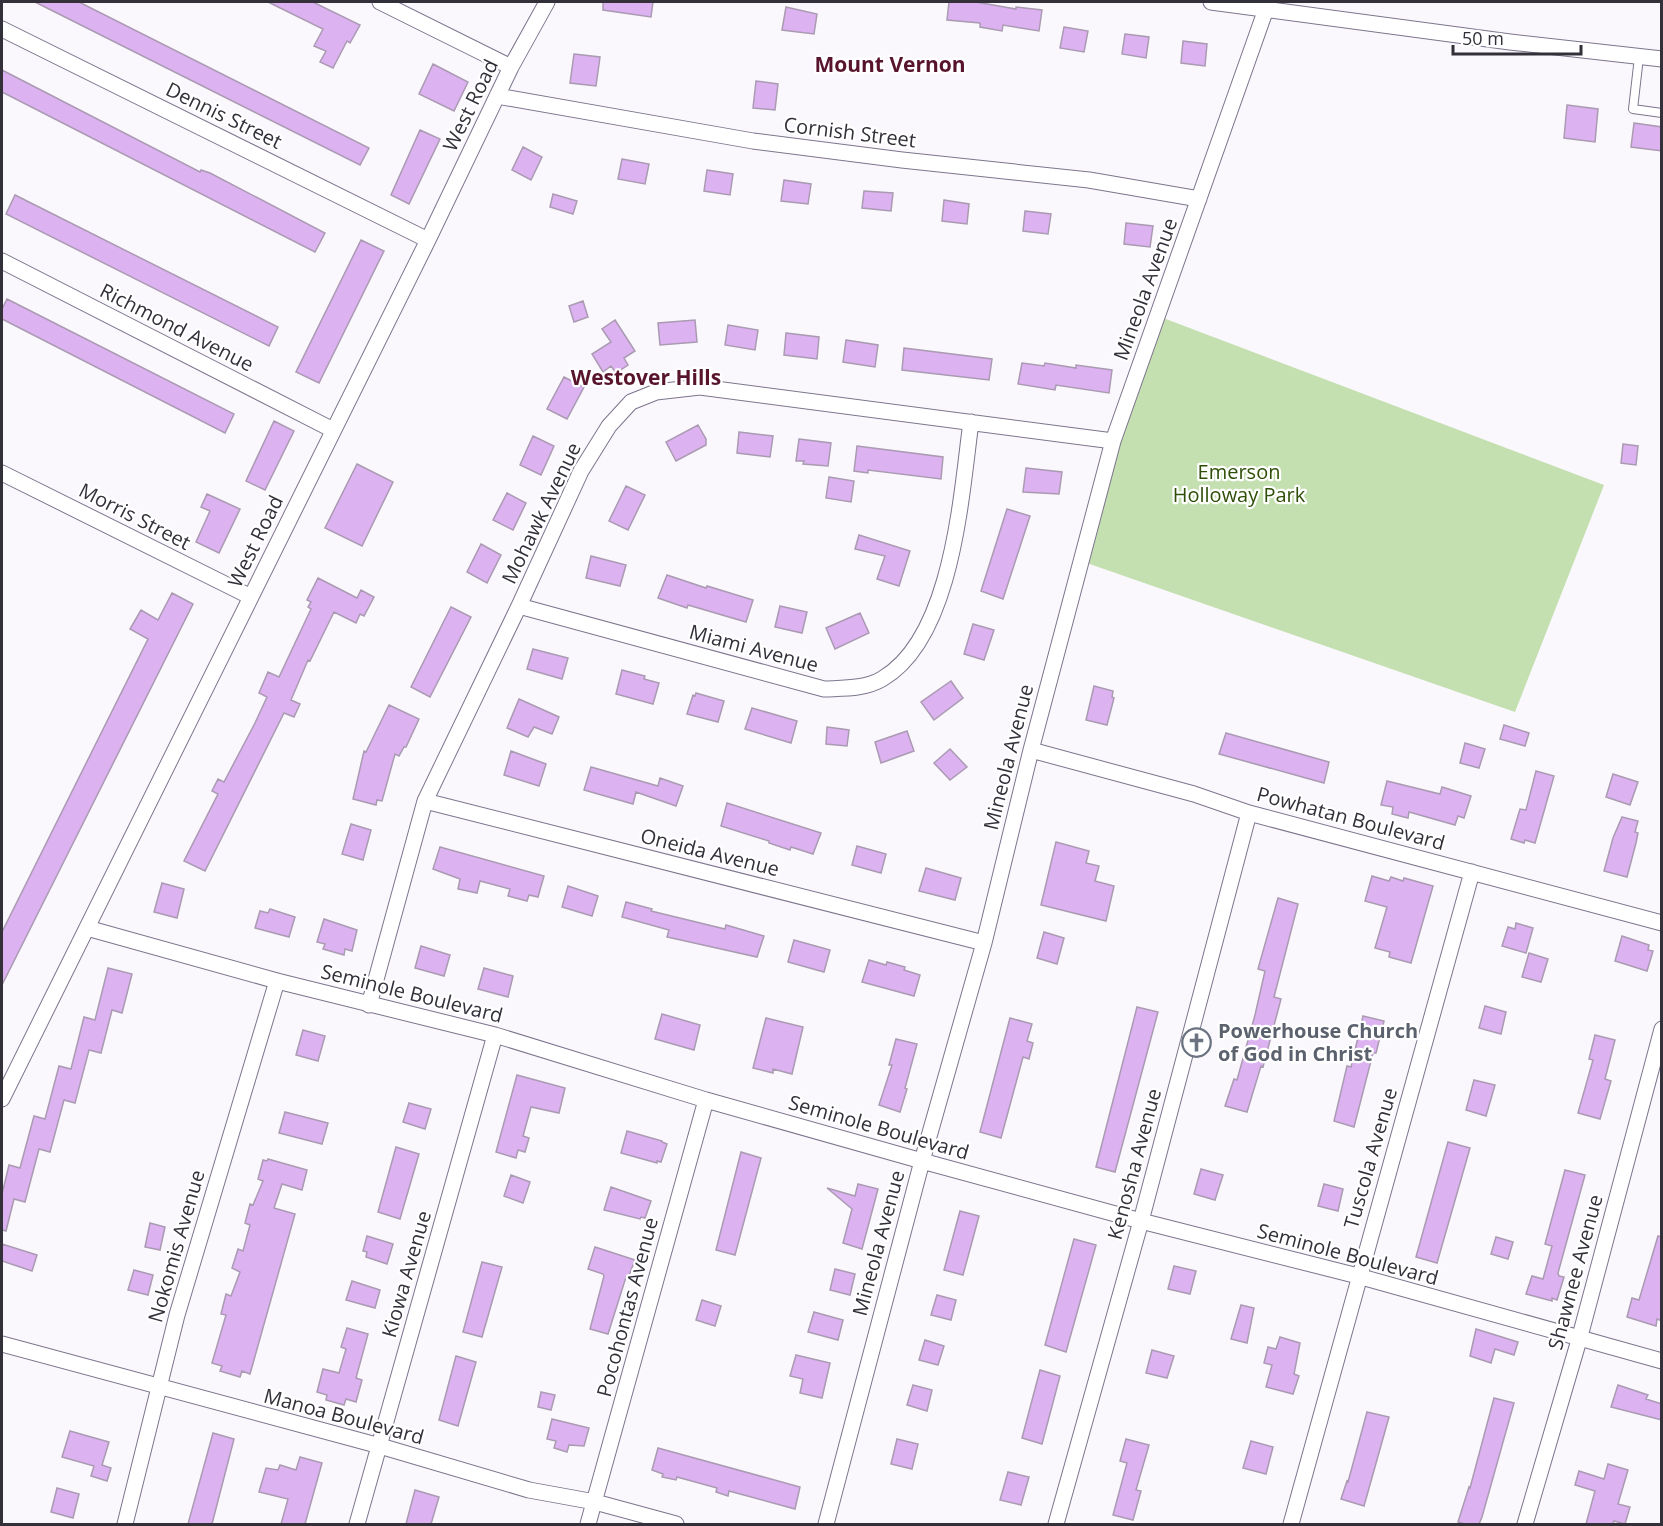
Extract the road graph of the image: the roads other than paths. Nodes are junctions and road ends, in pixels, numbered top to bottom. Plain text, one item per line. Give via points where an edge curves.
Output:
1 (380, 2) edge
2 (547, 2) edge
3 (1211, 2) edge
4 (1266, 9) junction
5 (2, 29) edge
6 (1639, 57) junction
7 (1662, 59) edge
8 (511, 67) junction
9 (497, 96) junction
10 (1662, 112) edge
11 (1199, 199) junction
12 (428, 240) junction
13 (2, 261) edge
14 (971, 422) junction
15 (333, 430) junction
16 (1113, 441) junction
17 (2, 472) edge
18 (251, 597) junction
19 (519, 606) junction
20 (1031, 750) junction
21 (425, 801) junction
22 (1249, 813) junction
23 (1472, 872) junction
24 (1662, 923) edge
25 (87, 928) junction
26 (984, 943) junction
27 (277, 981) junction
28 (369, 1005) junction
29 (1662, 1029) edge
30 (495, 1035) junction
31 (2, 1099) edge
32 (706, 1101) junction
33 (922, 1161) junction
34 (1141, 1221) junction
35 (1358, 1276) junction
36 (1579, 1340) junction
37 (2, 1344) edge
38 (1662, 1361) edge
39 (158, 1388) junction
40 (380, 1446) junction
41 (595, 1502) junction
42 (125, 1524) edge
43 (357, 1524) edge
44 (588, 1524) edge
45 (676, 1524) edge
46 (826, 1524) edge
47 (1056, 1524) edge
48 (1291, 1524) edge
49 (1525, 1524) edge

1 - 8 street
2 - 8 street, West Road
3 - 4 street
4 - 6 street
4 - 11 street, Mineola Avenue
5 - 12 street, Dennis Street
6 - 7 street
6 - 10 lane via 1633,109
8 - 9 street, West Road
9 - 11 street, Cornish Street via 753,141 1089,180
9 - 12 street, West Road
11 - 16 street, Mineola Avenue
12 - 15 street, West Road
13 - 15 street, Richmond Avenue
14 - 16 street, Mohawk Avenue
14 - 19 street, Mohawk Avenue via 700,387 656,392 631,402 609,426 580,471
14 - 19 street, Miami Avenue via 953,550 940,593 916,647 882,679 860,687 824,689
15 - 18 street, West Road
16 - 20 street, Mineola Avenue
17 - 18 street, Morris Street
18 - 25 street, West Road
19 - 21 street, Mohawk Avenue
20 - 22 street, Powhatan Boulevard
20 - 26 street, Mineola Avenue
21 - 26 street, Oneida Avenue
21 - 28 street, Mohawk Avenue
22 - 23 street, Powhatan Boulevard
22 - 34 street, Kenosha Avenue
23 - 24 street, Powhatan Boulevard
23 - 35 street, Tuscola Avenue
25 - 27 street, Seminole Boulevard
25 - 31 street, West Road
26 - 33 street, Mineola Avenue
27 - 28 street, Seminole Boulevard
27 - 39 street, Nokomis Avenue
28 - 30 street, Seminole Boulevard
29 - 36 street, Shawnee Avenue
30 - 32 street, Seminole Boulevard
30 - 40 street, Kiowa Avenue
32 - 33 street, Seminole Boulevard
32 - 41 street, Pocohontas Avenue
33 - 34 street, Seminole Boulevard
33 - 46 street, Mineola Avenue
34 - 35 street, Seminole Boulevard
34 - 47 street, Kenosha Avenue
35 - 36 street, Seminole Boulevard
35 - 48 street, Tuscola Avenue
36 - 38 street, Seminole Boulevard
36 - 49 street, Shawnee Avenue
37 - 39 street, Manoa Boulevard
39 - 40 street, Manoa Boulevard
39 - 42 street, Nokomis Avenue
40 - 41 street, Manoa Boulevard via 529,1490
40 - 43 street, Kiowa Avenue
41 - 44 street, Pocohontas Avenue
41 - 45 street, Manoa Boulevard

